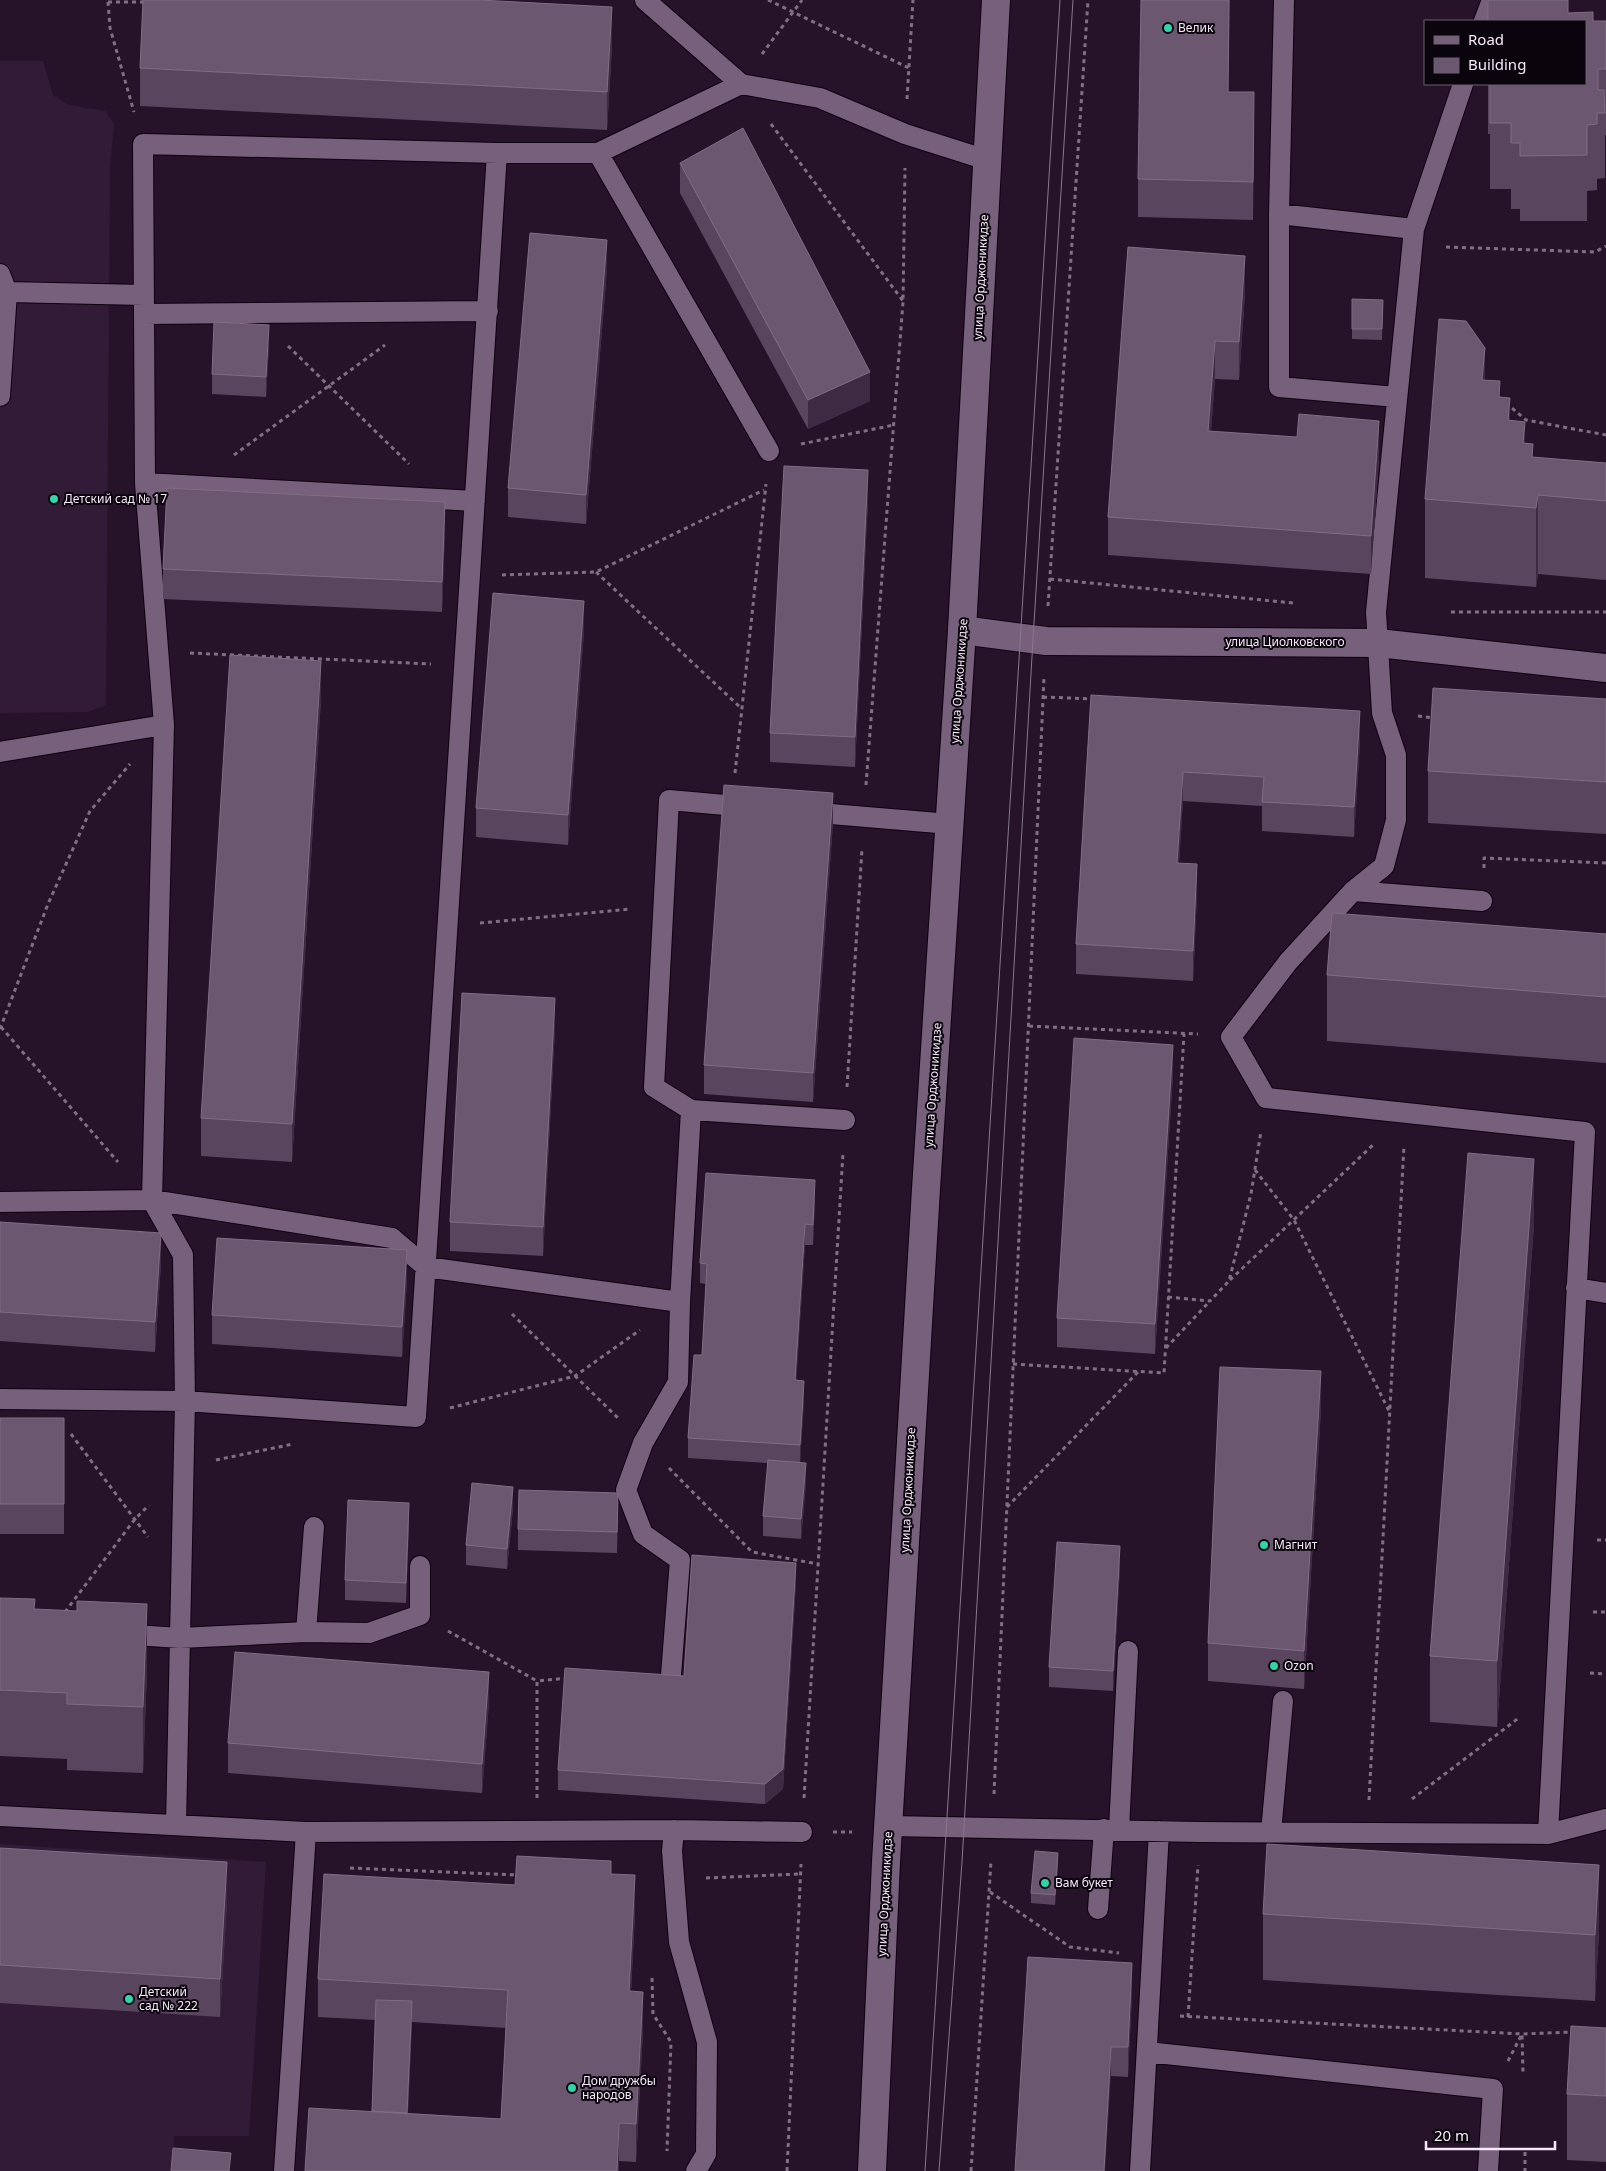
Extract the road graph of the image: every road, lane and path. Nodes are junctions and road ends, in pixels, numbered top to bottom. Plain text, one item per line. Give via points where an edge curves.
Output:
1 (645, 0) edge
2 (768, 0) edge
3 (802, 0) edge
4 (913, 0) edge
5 (996, 0) edge
6 (1088, 0) edge
7 (1284, 0) edge
8 (108, 1) edge
9 (156, 2) edge
10 (792, 12) junction
11 (909, 68) junction
12 (741, 84) junction
13 (1463, 85) edge
14 (905, 134) junction
15 (143, 144) junction
16 (498, 153) junction
17 (598, 153) junction
18 (988, 160) junction
19 (1279, 214) junction
20 (1413, 236) junction
21 (1606, 246) edge
22 (4, 283) edge
23 (903, 302) junction
24 (144, 305) junction
25 (432, 311) junction
26 (488, 311) junction
27 (254, 313) junction
28 (329, 386) junction
29 (0, 396) edge
30 (1397, 397) junction
31 (1505, 402) edge
32 (894, 425) junction
33 (1606, 435) edge
34 (769, 451) junction
35 (146, 483) junction
36 (191, 486) junction
37 (765, 490) junction
38 (445, 499) junction
39 (475, 501) junction
40 (596, 572) junction
41 (470, 576) junction
42 (1050, 579) junction
43 (1296, 604) dead end
44 (1443, 612) dead end
45 (1606, 612) edge
46 (962, 630) junction
47 (1046, 641) junction
48 (1378, 643) junction
49 (158, 652) junction
50 (464, 666) junction
51 (1606, 668) edge
52 (1043, 697) junction
53 (1103, 700) edge
54 (742, 708) junction
55 (1382, 713) junction
56 (1440, 718) edge
57 (164, 724) junction
58 (0, 752) edge
59 (732, 806) junction
60 (864, 816) junction
61 (950, 824) junction
62 (1606, 863) edge
63 (1353, 891) junction
64 (1482, 901) joint
65 (663, 906) junction
66 (448, 926) junction
67 (1029, 1026) junction
68 (0, 1027) edge
69 (1184, 1034) junction
70 (1231, 1037) junction
71 (1266, 1098) junction
72 (691, 1110) junction
73 (1406, 1114) junction
74 (845, 1120) junction
75 (1255, 1170) junction
76 (152, 1200) junction
77 (0, 1202) edge
78 (1294, 1220) junction
79 (426, 1267) junction
80 (1229, 1281) junction
81 (1576, 1288) junction
82 (1606, 1293) edge
83 (1168, 1297) junction
84 (1210, 1301) junction
85 (680, 1302) junction
86 (1165, 1349) junction
87 (1013, 1364) junction
88 (1138, 1371) junction
89 (0, 1399) edge
90 (46, 1399) junction
91 (185, 1401) junction
92 (1390, 1412) junction
93 (1007, 1507) junction
94 (314, 1527) dead end
95 (420, 1566) dead end
96 (181, 1582) junction
97 (420, 1615) junction
98 (306, 1632) junction
99 (101, 1633) edge
100 (180, 1638) junction
101 (1128, 1651) dead end
102 (671, 1675) edge
103 (575, 1677) edge
104 (537, 1680) junction
105 (1556, 1690) junction
106 (1283, 1701) dead end
107 (0, 1816) edge
108 (1606, 1819) edge
109 (176, 1825) junction
110 (889, 1826) junction
111 (992, 1828) junction
112 (1111, 1829) junction
113 (674, 1830) junction
114 (537, 1831) junction
115 (1159, 1831) junction
116 (306, 1832) junction
117 (802, 1832) junction
118 (1200, 1832) junction
119 (1271, 1832) junction
120 (1368, 1833) junction
121 (1548, 1834) junction
122 (302, 1866) junction
123 (800, 1874) junction
124 (522, 1875) edge
125 (674, 1880) junction
126 (990, 1891) junction
127 (1098, 1908) dead end
128 (1152, 1957) junction
129 (652, 1976) dead end
130 (1188, 2017) dead end
131 (1578, 2032) edge
132 (1147, 2052) junction
133 (1493, 2089) junction
134 (667, 2155) dead end
135 (284, 2171) edge
136 (696, 2171) edge
137 (787, 2171) edge
138 (872, 2171) edge
139 (971, 2171) edge
140 (1140, 2171) edge
141 (1488, 2171) edge

1 - 12 lane
2 - 10 path
3 - 10 path
4 - 11 path
5 - 18 main road, улица Орджоникидзе
6 - 42 path
7 - 19 lane
8 - 9 path
8 - 15 path via 110,28
10 - 11 path
10 - 12 path
11 - 14 path
12 - 14 lane via 820,98
12 - 17 lane
12 - 23 path
13 - 20 lane
14 - 18 lane
14 - 23 path
15 - 16 lane
15 - 24 lane
16 - 17 lane
16 - 26 lane
17 - 34 lane
18 - 46 main road, улица Орджоникидзе
19 - 20 lane
19 - 30 lane via 1280,388
20 - 21 path via 1437,247 1595,252
20 - 30 lane
22 - 24 lane
22 - 29 lane
23 - 32 path
24 - 27 lane
24 - 35 lane
25 - 26 lane
25 - 27 lane
25 - 28 path
26 - 39 lane
27 - 28 path
28 - 36 path
28 - 38 path
30 - 48 lane via 1376,612
31 - 33 path via 1526,420
32 - 34 path
32 - 60 path
34 - 37 path
35 - 36 lane
35 - 49 lane
36 - 38 lane
37 - 40 path
37 - 54 path
38 - 39 lane
39 - 41 lane
40 - 41 path
40 - 54 path
41 - 50 lane
42 - 43 path
42 - 47 path
44 - 45 path
46 - 47 main road, улица Циолковского
46 - 61 main road, улица Орджоникидзе
47 - 48 main road, улица Циолковского
47 - 52 path
48 - 51 main road, улица Циолковского
48 - 55 lane
49 - 50 path
49 - 57 lane
50 - 66 lane
52 - 53 path
52 - 67 path
54 - 59 path
55 - 56 path
55 - 63 lane via 1396,755 1396,820 1384,866
57 - 58 lane
57 - 68 path via 90,811 48,904
57 - 76 lane
59 - 60 lane
59 - 65 lane via 669,800
60 - 61 lane
60 - 74 path
61 - 110 main road, улица Орджоникидзе
62 - 64 path via 1484,858
63 - 64 lane
63 - 70 lane via 1288,962
65 - 66 path
65 - 72 lane via 654,1087
66 - 79 lane
67 - 69 path
67 - 87 path
68 - 76 path
69 - 70 path
69 - 83 path
70 - 71 lane
71 - 73 lane
71 - 75 path
72 - 74 lane
72 - 85 lane
73 - 78 path
73 - 81 lane via 1584,1132
73 - 92 path
74 - 117 path
75 - 78 path
75 - 80 path
76 - 77 lane
76 - 79 lane via 392,1238
76 - 91 lane via 182,1255
78 - 80 path
78 - 92 path
79 - 85 lane
79 - 91 lane via 416,1417
80 - 84 path
81 - 82 lane
81 - 105 lane
83 - 84 path
83 - 86 path
84 - 86 path
85 - 102 lane via 678,1382 643,1443 626,1490 643,1534 680,1560
86 - 88 path via 1164,1373
87 - 88 path
87 - 93 path
88 - 93 path
89 - 90 lane
90 - 91 lane
90 - 96 path
91 - 96 lane
92 - 120 path
93 - 111 path
94 - 98 lane
95 - 97 lane
96 - 100 lane
97 - 98 lane via 369,1633
97 - 104 path
98 - 100 lane
99 - 100 lane
100 - 109 lane
101 - 112 lane
103 - 104 path
104 - 114 path
105 - 120 path
105 - 121 lane
106 - 119 lane
107 - 109 lane
108 - 121 lane
109 - 116 lane
110 - 111 lane
110 - 138 main road, улица Орджоникидзе
111 - 112 lane
111 - 126 path
112 - 115 lane
112 - 127 lane
113 - 114 lane
113 - 117 lane
113 - 125 lane
114 - 116 lane
115 - 118 lane
115 - 128 lane
116 - 122 lane
117 - 123 path
118 - 119 lane
118 - 130 path
119 - 120 lane
120 - 121 lane
122 - 124 path
122 - 135 lane
123 - 125 path
123 - 137 path
125 - 136 lane via 679,1942 708,2042 706,2154
126 - 128 path via 1070,1947
126 - 139 path
128 - 132 lane
129 - 134 path via 652,2014 671,2042
131 - 133 path via 1522,2034
132 - 133 lane
132 - 140 lane
133 - 141 lane

